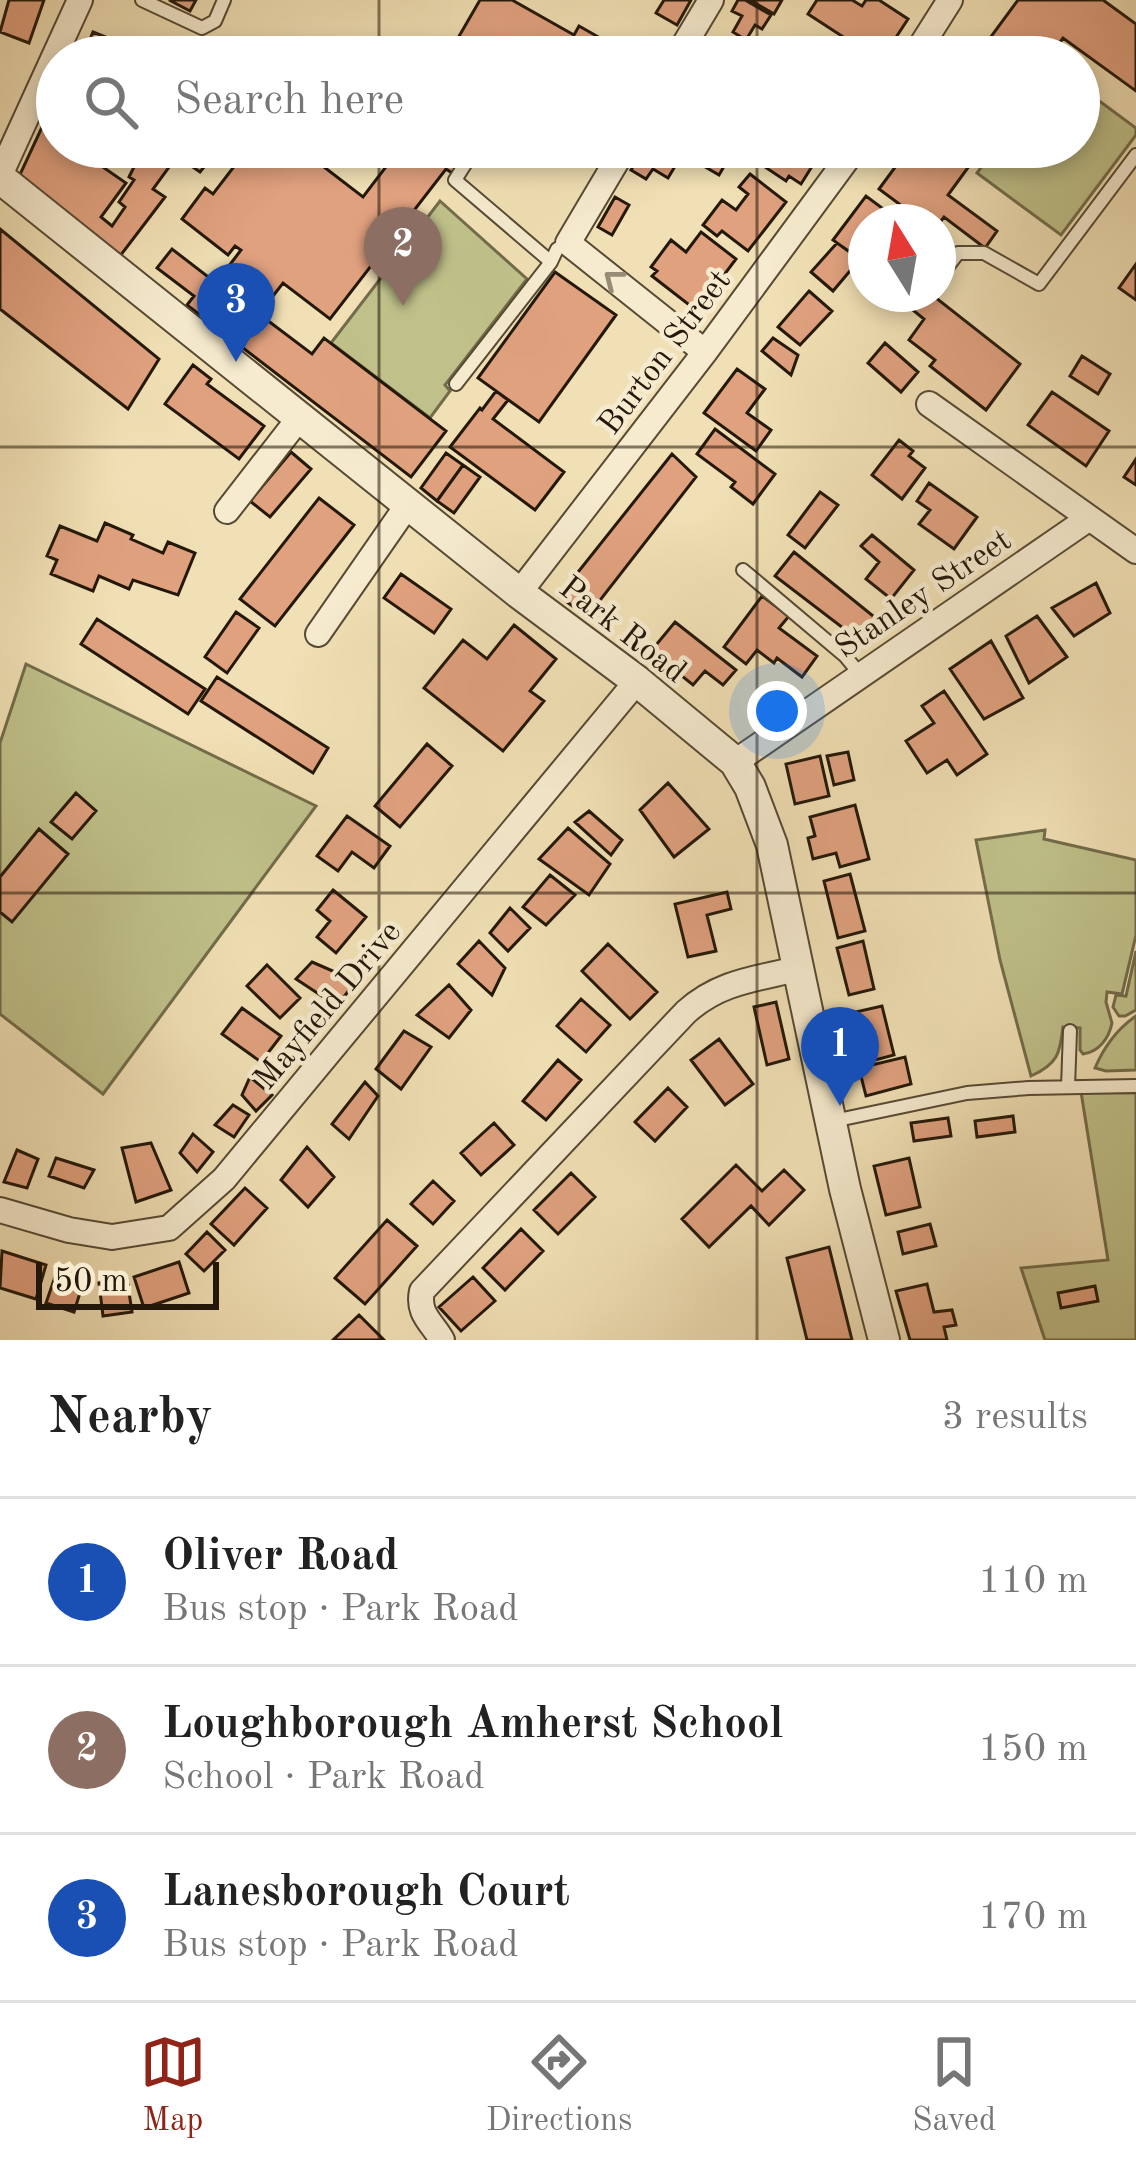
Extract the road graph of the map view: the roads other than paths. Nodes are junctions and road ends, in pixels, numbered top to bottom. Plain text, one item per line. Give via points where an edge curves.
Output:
1 (80, 0) edge
2 (142, 0) edge
3 (224, 0) edge
4 (711, 0) edge
5 (945, 2) edge
6 (64, 36) edge
7 (690, 36) edge
8 (926, 36) edge
9 (36, 97) edge
10 (1136, 155) edge
11 (462, 168) edge
12 (613, 168) edge
13 (841, 168) edge
14 (0, 176) edge
15 (568, 243) junction
16 (956, 256) edge
17 (550, 262) junction
18 (705, 352) junction
19 (456, 384) dead end
20 (929, 404) dead end
21 (300, 417) junction
22 (409, 503) junction
23 (227, 512) dead end
24 (1088, 519) junction
25 (1136, 551) edge
26 (743, 570) dead end
27 (519, 593) junction
28 (318, 634) dead end
29 (860, 674) junction
30 (637, 681) junction
31 (735, 762) junction
32 (797, 969) junction
33 (1070, 1031) dead end
34 (1136, 1086) edge
35 (1069, 1087) junction
36 (832, 1121) junction
37 (0, 1210) edge
38 (442, 1340) edge
39 (884, 1340) edge

1 - 6 street
2 - 3 lane via 202,28
4 - 7 street
5 - 8 street
9 - 14 street
10 - 16 lane via 1040,284 984,253
11 - 17 lane via 455,179
12 - 15 street
13 - 18 street, Burton Street
14 - 21 street, Park Road
15 - 17 lane
18 -> 15 street
17 - 19 lane
18 - 27 street, Burton Street
20 - 24 street
21 - 22 street, Park Road
21 - 23 street
22 - 27 street, Park Road
22 - 28 street
24 - 25 street
24 - 29 street, Stanley Street
26 - 29 lane
27 - 30 street, Park Road
29 - 31 street, Stanley Street
30 - 31 street, Park Road
30 - 37 street, Mayfield Drive via 224,1179 169,1228 112,1238
31 - 32 street, Park Road via 772,844
32 - 36 street, Park Road
32 - 38 street via 703,997 430,1282 419,1302
33 - 35 lane
34 - 35 lane
35 - 36 lane via 967,1094
36 - 39 street, Park Road

